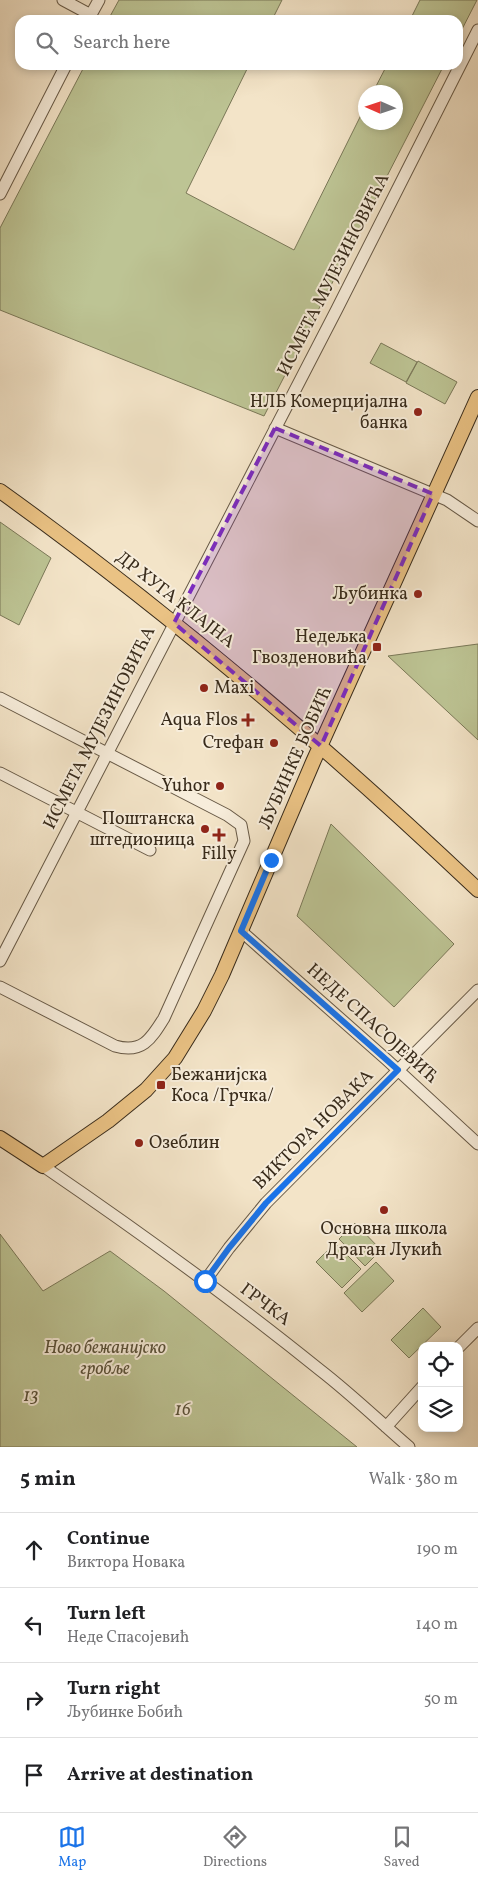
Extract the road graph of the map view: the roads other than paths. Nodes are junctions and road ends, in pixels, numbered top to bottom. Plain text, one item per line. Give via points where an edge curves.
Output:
1 (63, 0) edge
2 (99, 0) edge
3 (87, 15) edge
4 (91, 15) edge
5 (478, 30) edge
6 (463, 59) edge
7 (63, 70) edge
8 (458, 70) edge
9 (0, 194) edge
10 (478, 397) edge
11 (275, 428) junction
12 (0, 491) edge
13 (433, 494) junction
14 (478, 521) edge
15 (174, 623) junction
16 (0, 698) edge
17 (321, 746) junction
18 (107, 752) junction
19 (0, 773) edge
20 (76, 812) junction
21 (150, 850) dead end
22 (478, 890) edge
23 (241, 931) junction
24 (0, 962) edge
25 (0, 987) edge
26 (478, 990) edge
27 (398, 1070) junction
28 (0, 1138) edge
29 (478, 1144) edge
30 (43, 1166) junction
31 (205, 1281) junction
32 (478, 1328) edge
33 (463, 1343) edge
34 (421, 1387) edge
35 (386, 1427) junction
36 (408, 1447) edge

1 - 3 street
2 - 4 street
5 - 6 street, ИСМЕТА МУЈЕЗИНОВИЋА
7 - 9 street
8 - 11 street, ИСМЕТА МУЈЕЗИНОВИЋА
10 - 13 main road, ЉУБИНКЕ БОБИЋ
11 - 13 street
11 - 15 street, ИСМЕТА МУЈЕЗИНОВИЋА
12 - 15 main road, ДР ХУГА КЛАЈНА
13 - 14 street
13 - 17 main road, ЉУБИНКЕ БОБИЋ
15 - 17 main road, ДР ХУГА КЛАЈНА
15 - 18 street, ИСМЕТА МУЈЕЗИНОВИЋА
16 - 18 street
17 - 22 main road
17 - 23 main road, ЉУБИНКЕ БОБИЋ
18 - 20 street, ИСМЕТА МУЈЕЗИНОВИЋА
18 - 25 street via 239,822 243,828 244,845 180,985 154,1034 141,1046 129,1049 115,1046
19 - 20 street
20 - 21 street
20 - 24 street, ИСМЕТА МУЈЕЗИНОВИЋА
23 - 27 street, НЕДЕ СПАСОЈЕВИЋ
23 - 30 main road, ЉУБИНКЕ БОБИЋ via 204,1011 163,1073 129,1105
26 - 27 street, ВИКТОРА НОВАКА
27 - 29 street, НЕДЕ СПАСОЈЕВИЋ
27 - 31 street, ВИКТОРА НОВАКА via 266,1203
28 - 30 main road
30 - 31 street, ГРЧКА
31 - 35 street, ГРЧКА via 322,1371
32 - 33 street
34 - 35 street
35 - 36 street, ГРЧКА

